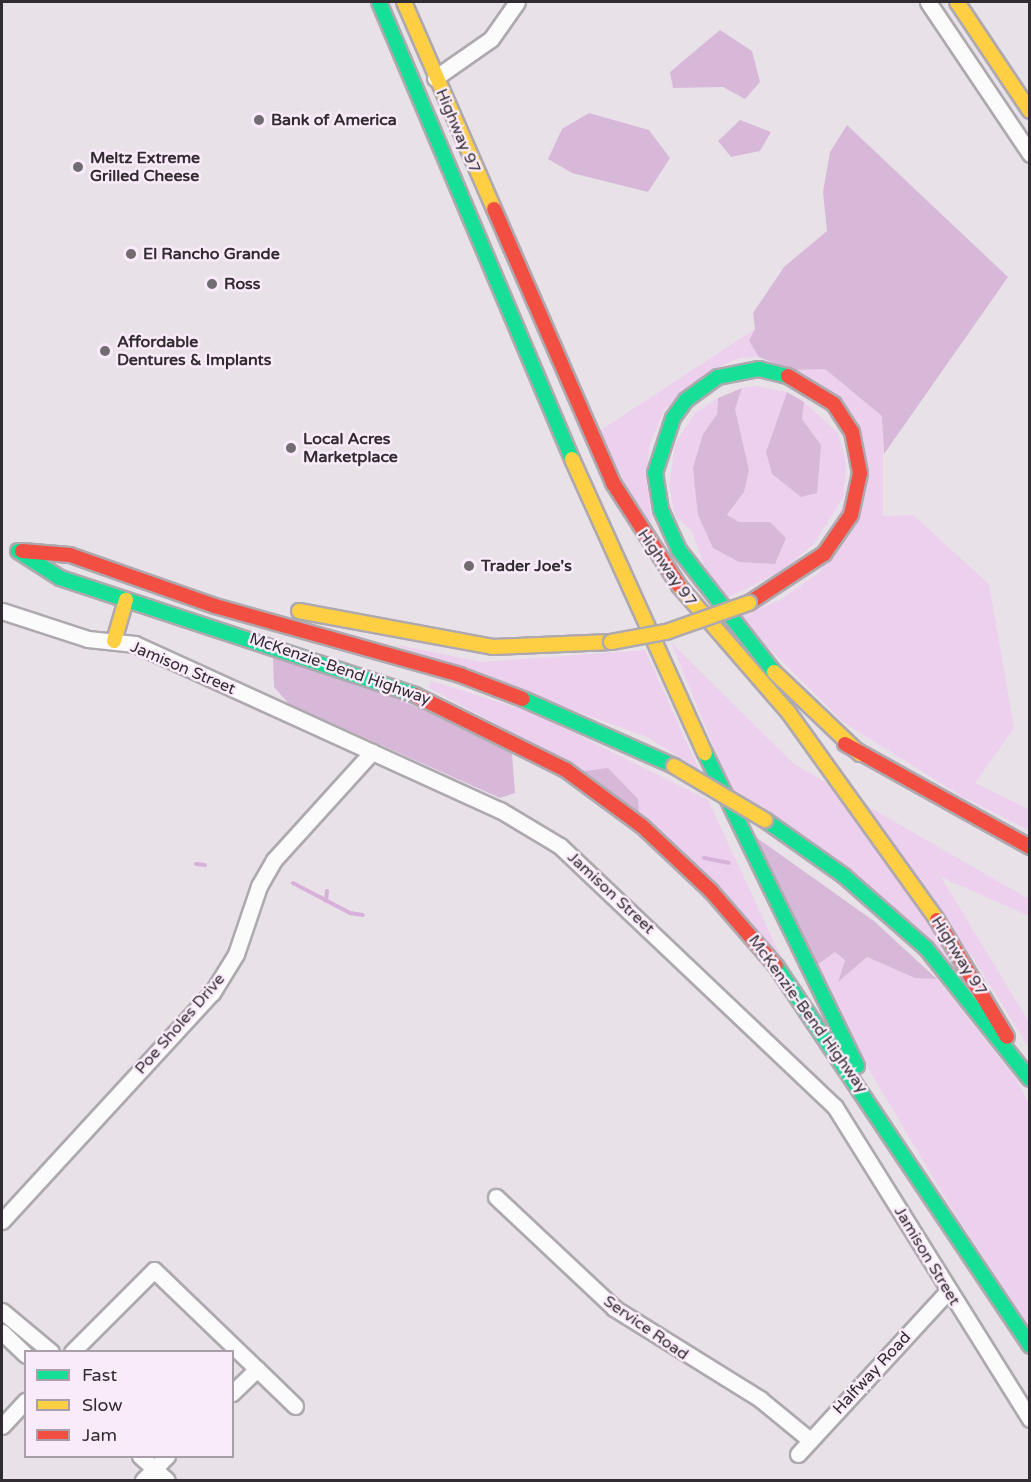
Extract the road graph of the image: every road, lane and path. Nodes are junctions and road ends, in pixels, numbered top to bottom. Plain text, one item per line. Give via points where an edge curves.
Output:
1 (379, 2) edge
2 (404, 2) edge
3 (517, 2) edge
4 (927, 2) edge
5 (957, 2) edge
6 (435, 78) junction
7 (414, 86) junction
8 (1029, 111) edge
9 (1029, 154) edge
10 (512, 259) junction
11 (2, 545) edge
12 (18, 551) junction
13 (70, 555) junction
14 (126, 600) junction
15 (261, 602) dead end
16 (284, 607) dead end
17 (2, 611) edge
18 (114, 641) junction
19 (746, 665) junction
20 (372, 752) junction
21 (860, 754) junction
22 (1029, 847) edge
23 (1029, 1078) edge
24 (885, 1122) junction
25 (496, 1197) dead end
26 (2, 1221) edge
27 (947, 1293) junction
28 (2, 1311) edge
29 (1023, 1329) edge
30 (2, 1332) edge
31 (1029, 1346) edge
32 (49, 1350) edge
33 (74, 1350) edge
34 (24, 1353) edge
35 (257, 1369) junction
36 (234, 1391) edge
37 (24, 1402) edge
38 (295, 1406) dead end
39 (1029, 1419) edge
40 (2, 1426) edge
41 (810, 1440) junction
42 (798, 1454) dead end
43 (152, 1463) edge
44 (143, 1480) edge
45 (168, 1480) edge

1 - 7 main road, Highway 97
2 - 6 main road, Highway 97
3 - 6 street via 491,39
4 - 9 street
5 - 8 main road
6 - 10 main road, Highway 97
7 - 10 main road via 430,93 473,194
7 - 24 main road, Highway 97 via 551,413 740,831
10 - 19 main road, Highway 97 via 613,483 668,573
11 - 12 main road, McKenzie-Bend Highway
12 - 13 main road, McKenzie-Bend Highway
12 - 14 main road, McKenzie-Bend Highway via 60,578
13 - 15 main road
13 - 23 main road, McKenzie-Bend Highway, bridge via 215,606 501,689 674,766 765,820 902,924 987,1020
14 - 18 main road
14 - 24 main road, McKenzie-Bend Highway via 393,685 480,722 591,788 642,825 748,932
16 - 21 main road, bridge via 427,639 493,647 611,642 666,632 749,603 824,554 851,515 860,473 852,432 834,404 796,378 759,369 718,377 686,400 673,418 655,473 661,510 679,549 734,626 783,682
17 - 18 street, Jamison Street via 88,639
18 - 20 street, Jamison Street via 135,644
19 - 21 main road
19 - 23 main road, Highway 97 via 867,816 962,957
20 - 26 street, Poe Sholes Drive via 274,860 259,886 236,954 212,993
20 - 27 street, Jamison Street via 531,827 596,877 836,1107
21 - 22 main road
24 - 29 main road, McKenzie-Bend Highway
25 - 41 street, Service Road via 615,1308 760,1399
27 - 39 street, Jamison Street
27 - 41 street, Halfway Road
28 - 32 street
29 - 31 main road, McKenzie-Bend Highway
30 - 34 street
33 - 35 street via 154,1270
35 - 36 street
35 - 38 street
37 - 40 street
41 - 42 street, Halfway Road
43 - 44 street
43 - 45 street

